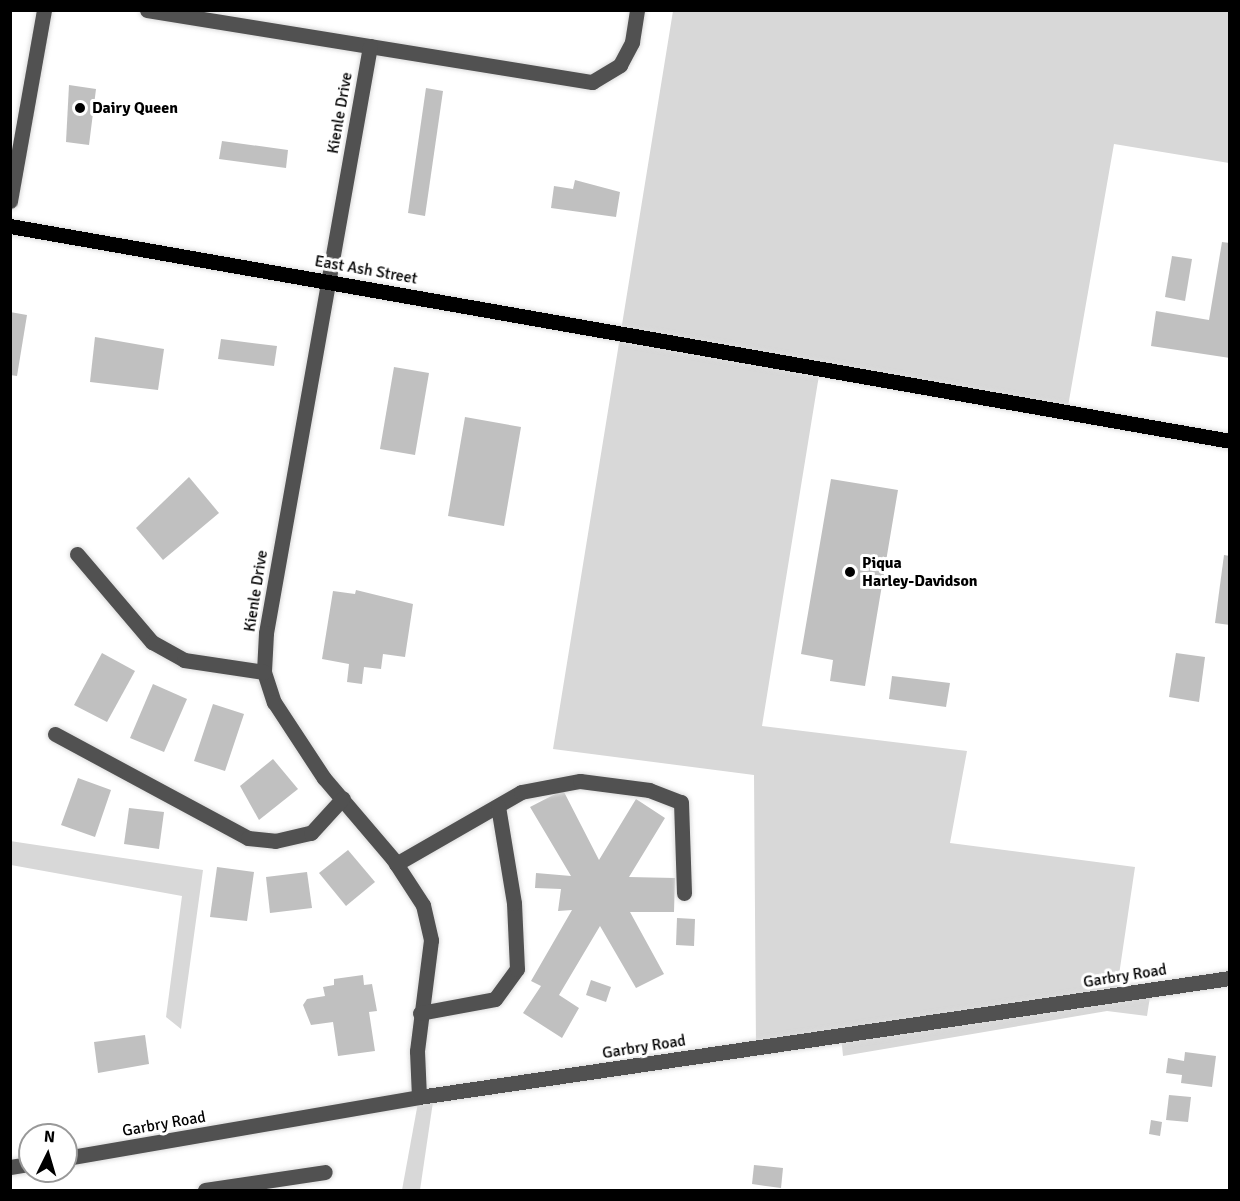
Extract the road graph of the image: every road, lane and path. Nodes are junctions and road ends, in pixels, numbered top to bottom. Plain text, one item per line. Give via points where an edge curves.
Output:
1 (44, 10) edge
2 (147, 10) edge
3 (637, 10) edge
4 (370, 46) junction
5 (10, 201) edge
6 (10, 225) edge
7 (329, 281) junction
8 (1230, 441) edge
9 (77, 554) dead end
10 (264, 672) junction
11 (55, 734) dead end
12 (343, 798) junction
13 (498, 806) junction
14 (396, 864) junction
15 (684, 893) dead end
16 (1230, 978) edge
17 (420, 1013) junction
18 (419, 1097) junction
19 (78, 1156) edge
20 (325, 1172) dead end
21 (237, 1188) edge
22 (205, 1191) edge

1 - 5 street
2 - 4 street
3 - 4 street via 632,42 620,65 592,82
4 - 7 street, Kienle Drive
6 - 7 main road, East Ash Street
7 - 8 main road, East Ash Street
7 - 10 street, Kienle Drive via 266,633
9 - 10 street via 152,642 184,660
10 - 12 street, Kienle Drive via 274,702
11 - 12 street via 248,838 275,841 311,833
12 - 14 street, Kienle Drive
13 - 14 street
13 - 15 street via 521,792 580,781 649,790 681,802
13 - 17 street via 514,903 517,969 495,999
14 - 17 street, Kienle Drive via 423,905 431,939
16 - 18 street, Garbry Road
17 - 18 street, Kienle Drive
18 - 19 street, Garbry Road
20 - 21 street
21 - 22 street

